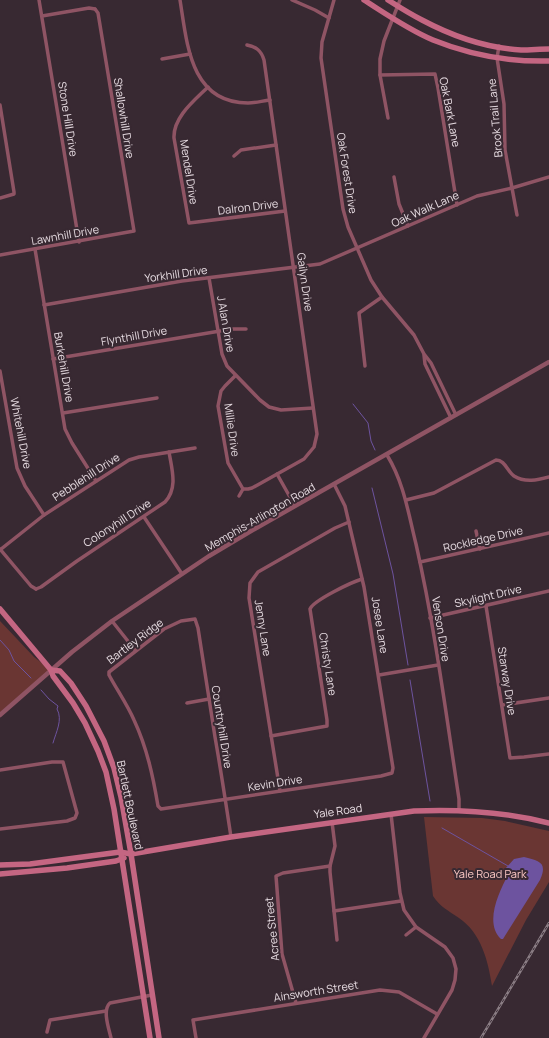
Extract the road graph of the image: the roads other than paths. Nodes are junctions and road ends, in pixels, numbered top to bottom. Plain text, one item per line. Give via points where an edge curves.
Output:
1 (39, 0) edge
2 (180, 0) edge
3 (292, 0) edge
4 (334, 0) edge
5 (364, 0) edge
6 (388, 0) edge
7 (399, 3) edge
8 (42, 16) junction
9 (329, 18) junction
10 (393, 18) junction
11 (247, 44) dead end
12 (499, 46) junction
13 (549, 49) edge
14 (190, 54) junction
15 (498, 58) junction
16 (162, 59) dead end
17 (549, 62) edge
18 (380, 76) junction
19 (208, 87) junction
20 (270, 100) junction
21 (0, 105) edge
22 (388, 118) dead end
23 (6, 140) junction
24 (0, 141) edge
25 (276, 145) junction
26 (234, 156) dead end
27 (394, 177) dead end
28 (549, 177) edge
29 (512, 188) junction
30 (0, 198) edge
31 (457, 205) junction
32 (285, 211) junction
33 (517, 216) dead end
34 (190, 223) joint
35 (408, 226) junction
36 (134, 232) joint
37 (78, 242) junction
38 (358, 248) junction
39 (35, 249) junction
40 (0, 255) edge
41 (311, 264) joint
42 (294, 266) junction
43 (209, 278) junction
44 (382, 297) junction
45 (44, 305) junction
46 (246, 329) dead end
47 (218, 331) junction
48 (424, 354) junction
49 (54, 359) junction
50 (549, 362) edge
51 (365, 366) dead end
52 (0, 371) edge
53 (235, 376) junction
54 (157, 398) dead end
55 (313, 408) junction
56 (63, 413) junction
57 (456, 415) junction
58 (451, 418) junction
59 (195, 448) dead end
60 (169, 452) junction
61 (500, 454) dead end
62 (387, 455) junction
63 (499, 460) junction
64 (277, 474) junction
65 (549, 477) edge
66 (96, 481) junction
67 (334, 484) junction
68 (243, 489) junction
69 (239, 496) dead end
70 (406, 500) junction
71 (295, 506) junction
72 (44, 515) junction
73 (144, 517) junction
74 (349, 522) junction
75 (476, 531) dead end
76 (549, 533) edge
77 (480, 548) junction
78 (0, 549) edge
79 (420, 562) junction
80 (182, 574) junction
81 (362, 579) junction
82 (549, 591) edge
83 (486, 606) junction
84 (0, 609) edge
85 (430, 618) junction
86 (195, 619) joint
87 (112, 621) junction
88 (135, 650) junction
89 (438, 665) junction
90 (51, 670) junction
91 (379, 675) junction
92 (549, 698) edge
93 (209, 699) junction
94 (187, 702) dead end
95 (502, 705) junction
96 (0, 715) edge
97 (271, 736) junction
98 (108, 752) junction
99 (549, 754) edge
100 (99, 755) junction
101 (0, 770) edge
102 (392, 773) joint
103 (280, 791) junction
104 (225, 800) junction
105 (160, 808) joint
106 (459, 810) junction
107 (391, 814) junction
108 (332, 822) junction
109 (549, 823) edge
110 (0, 829) edge
111 (231, 837) junction
112 (120, 852) junction
113 (130, 854) junction
114 (122, 860) junction
115 (0, 865) edge
116 (330, 866) junction
117 (0, 874) edge
118 (401, 901) junction
119 (334, 911) junction
120 (416, 926) junction
121 (143, 934) junction
122 (406, 935) dead end
123 (134, 936) junction
124 (337, 940) dead end
125 (152, 995) junction
126 (144, 997) junction
127 (296, 1003) junction
128 (106, 1011) junction
129 (437, 1014) junction
130 (47, 1032) dead end
131 (110, 1038) edge
132 (150, 1038) edge
133 (159, 1038) edge
134 (196, 1038) edge
135 (424, 1038) edge

1 - 8 street, Stone Hill Drive
2 - 14 street
3 - 9 street
4 - 9 street, Oak Forest Drive
5 - 10 main road
6 - 7 main road
7 - 10 street
7 - 12 main road via 433,26
8 - 36 street, Shallowhill Drive via 96,7
8 - 37 street, Stone Hill Drive
9 - 38 street, Oak Forest Drive via 322,42 321,58 343,213
10 - 15 main road via 432,39
10 - 18 street via 382,48
11 - 20 street, Gailyn Drive via 258,48 263,55
12 - 13 main road via 521,50
12 - 15 street, Brook Trail Lane
14 - 16 street
14 - 19 street via 196,72
15 - 17 main road
15 - 29 street, Brook Trail Lane via 504,104 505,150
18 - 22 street
18 - 31 street, Oak Bark Lane via 435,74
19 - 20 street via 236,102
19 - 34 street, Mendel Drive via 179,118 175,128 174,138
20 - 25 street, Gailyn Drive
21 - 23 street
23 - 24 street
23 - 30 street via 14,194
25 - 26 street via 241,150
25 - 32 street, Gailyn Drive
27 - 35 street via 399,204
28 - 29 street, Oak Walk Lane
29 - 31 street, Oak Walk Lane via 477,196
29 - 33 street, Brook Trail Lane
31 - 35 street, Oak Walk Lane
32 - 34 street, Dalron Drive
32 - 42 street, Gailyn Drive
35 - 38 street, Oak Walk Lane
36 - 37 street, Lawnhill Drive
37 - 39 street, Lawnhill Drive
38 - 41 street, Oak Walk Lane via 320,264
38 - 44 street, Oak Forest Drive via 371,280
39 - 40 street, Lawnhill Drive
39 - 45 street, Burkehill Drive
41 - 42 street, Yorkhill Drive
42 - 43 street, Yorkhill Drive
42 - 55 street, Gailyn Drive
43 - 45 street, Yorkhill Drive
43 - 47 street, J Alan Drive
44 - 48 street, Oak Forest Drive via 414,335
44 - 51 street via 358,313
45 - 49 street, Burkehill Drive
46 - 47 street, Flynthill Drive
47 - 49 street, Flynthill Drive
47 - 53 street, J Alan Drive via 224,361
48 - 57 street, Oak Forest Drive via 431,363
48 - 58 street, Oak Forest Drive via 425,364
49 - 56 street, Burkehill Drive
50 - 57 street, Memphis-Arlington Road
52 - 72 street, Whitehill Drive via 17,468 25,486
53 - 55 street, J Alan Drive via 269,407 281,410
53 - 68 street, Millie Drive via 221,391 218,406 227,461
54 - 56 street
55 - 64 street, Gailyn Drive via 317,434 313,450 304,459
56 - 66 street, Burkehill Drive via 69,438
57 - 58 street, Memphis-Arlington Road
58 - 62 street, Memphis-Arlington Road
59 - 60 street, Pebblehill Drive
60 - 66 street, Pebblehill Drive via 130,460
60 - 73 street, Colonyhill Drive via 174,478 171,493 165,502
61 - 63 street
62 - 67 street, Memphis-Arlington Road
62 - 70 street, Venson Drive via 399,476
63 - 65 street via 518,478 537,480
63 - 70 street via 492,461 434,493
64 - 68 street, Gailyn Drive via 252,488
64 - 71 street
66 - 72 street, Pebblehill Drive
67 - 71 street, Memphis-Arlington Road
67 - 74 street, Josee Lane via 344,502
68 - 69 street
70 - 79 street, Venson Drive
71 - 80 street, Memphis-Arlington Road
72 - 78 street, Pebblehill Drive
73 - 78 street, Colonyhill Drive via 36,591
73 - 80 street
74 - 81 street, Josee Lane
74 - 97 street, Jenny Lane via 266,567 254,576 250,583 249,598
75 - 77 street
76 - 77 street, Rockledge Drive
77 - 79 street, Rockledge Drive
79 - 85 street, Venson Drive
80 - 87 street, Memphis-Arlington Road
81 - 91 street, Josee Lane
81 - 97 street, Christy Lane via 318,601 310,609 327,726
82 - 83 street, Skylight Drive
83 - 85 street, Skylight Drive
83 - 95 street, Starway Drive
84 - 90 main road
85 - 89 street, Venson Drive
86 - 88 street, Bartley Ridge via 167,627
86 - 93 street, Countryhill Drive
87 - 88 street
87 - 90 street, Memphis-Arlington Road
88 - 105 street, Bartley Ridge via 109,672 139,732 152,770
89 - 91 street
89 - 106 street, Venson Drive
90 - 96 street, Memphis-Arlington Road
90 - 98 main road, Bartlett Boulevard via 60,671 71,683 92,716
90 - 100 main road, Bartlett Boulevard via 85,723
91 - 102 street, Josee Lane via 394,768
92 - 95 street
93 - 94 street
93 - 104 street, Countryhill Drive
95 - 99 street, Starway Drive via 510,758
97 - 103 street, Jenny Lane
98 - 100 main road
98 - 113 main road, Bartlett Boulevard via 118,786
100 - 112 main road, Bartlett Boulevard via 110,788
101 - 110 street via 63,762 77,815 63,822
102 - 103 street, Kevin Drive
103 - 104 street, Kevin Drive
104 - 105 street, Kevin Drive
104 - 111 street, Countryhill Drive
106 - 107 main road, Yale Road
106 - 109 main road, Yale Road
107 - 108 main road, Yale Road
107 - 118 street
108 - 111 main road, Yale Road
108 - 116 street via 335,846
111 - 113 main road, Yale Road
112 - 113 main road, Yale Road
112 - 114 main road, Bartlett Boulevard
112 - 115 main road, Yale Road via 37,864
113 - 114 main road, Yale Road
113 - 121 main road, Bartlett Boulevard
114 - 117 main road, Yale Road
114 - 123 main road, Bartlett Boulevard
116 - 119 street
116 - 127 street, Acree Street via 276,876 282,956
118 - 119 street
118 - 120 street
119 - 124 street
120 - 122 street
120 - 129 street via 450,953 455,965 456,977 453,987
121 - 123 main road
121 - 125 main road, Bartlett Boulevard
123 - 126 main road, Bartlett Boulevard
125 - 126 street
125 - 133 main road, Bartlett Boulevard
126 - 128 street via 110,1003
126 - 132 main road, Bartlett Boulevard
127 - 129 street, Ainsworth Street via 386,990 402,993
127 - 134 street, Ainsworth Street via 193,1020
128 - 130 street via 50,1020
128 - 131 street
129 - 135 street

